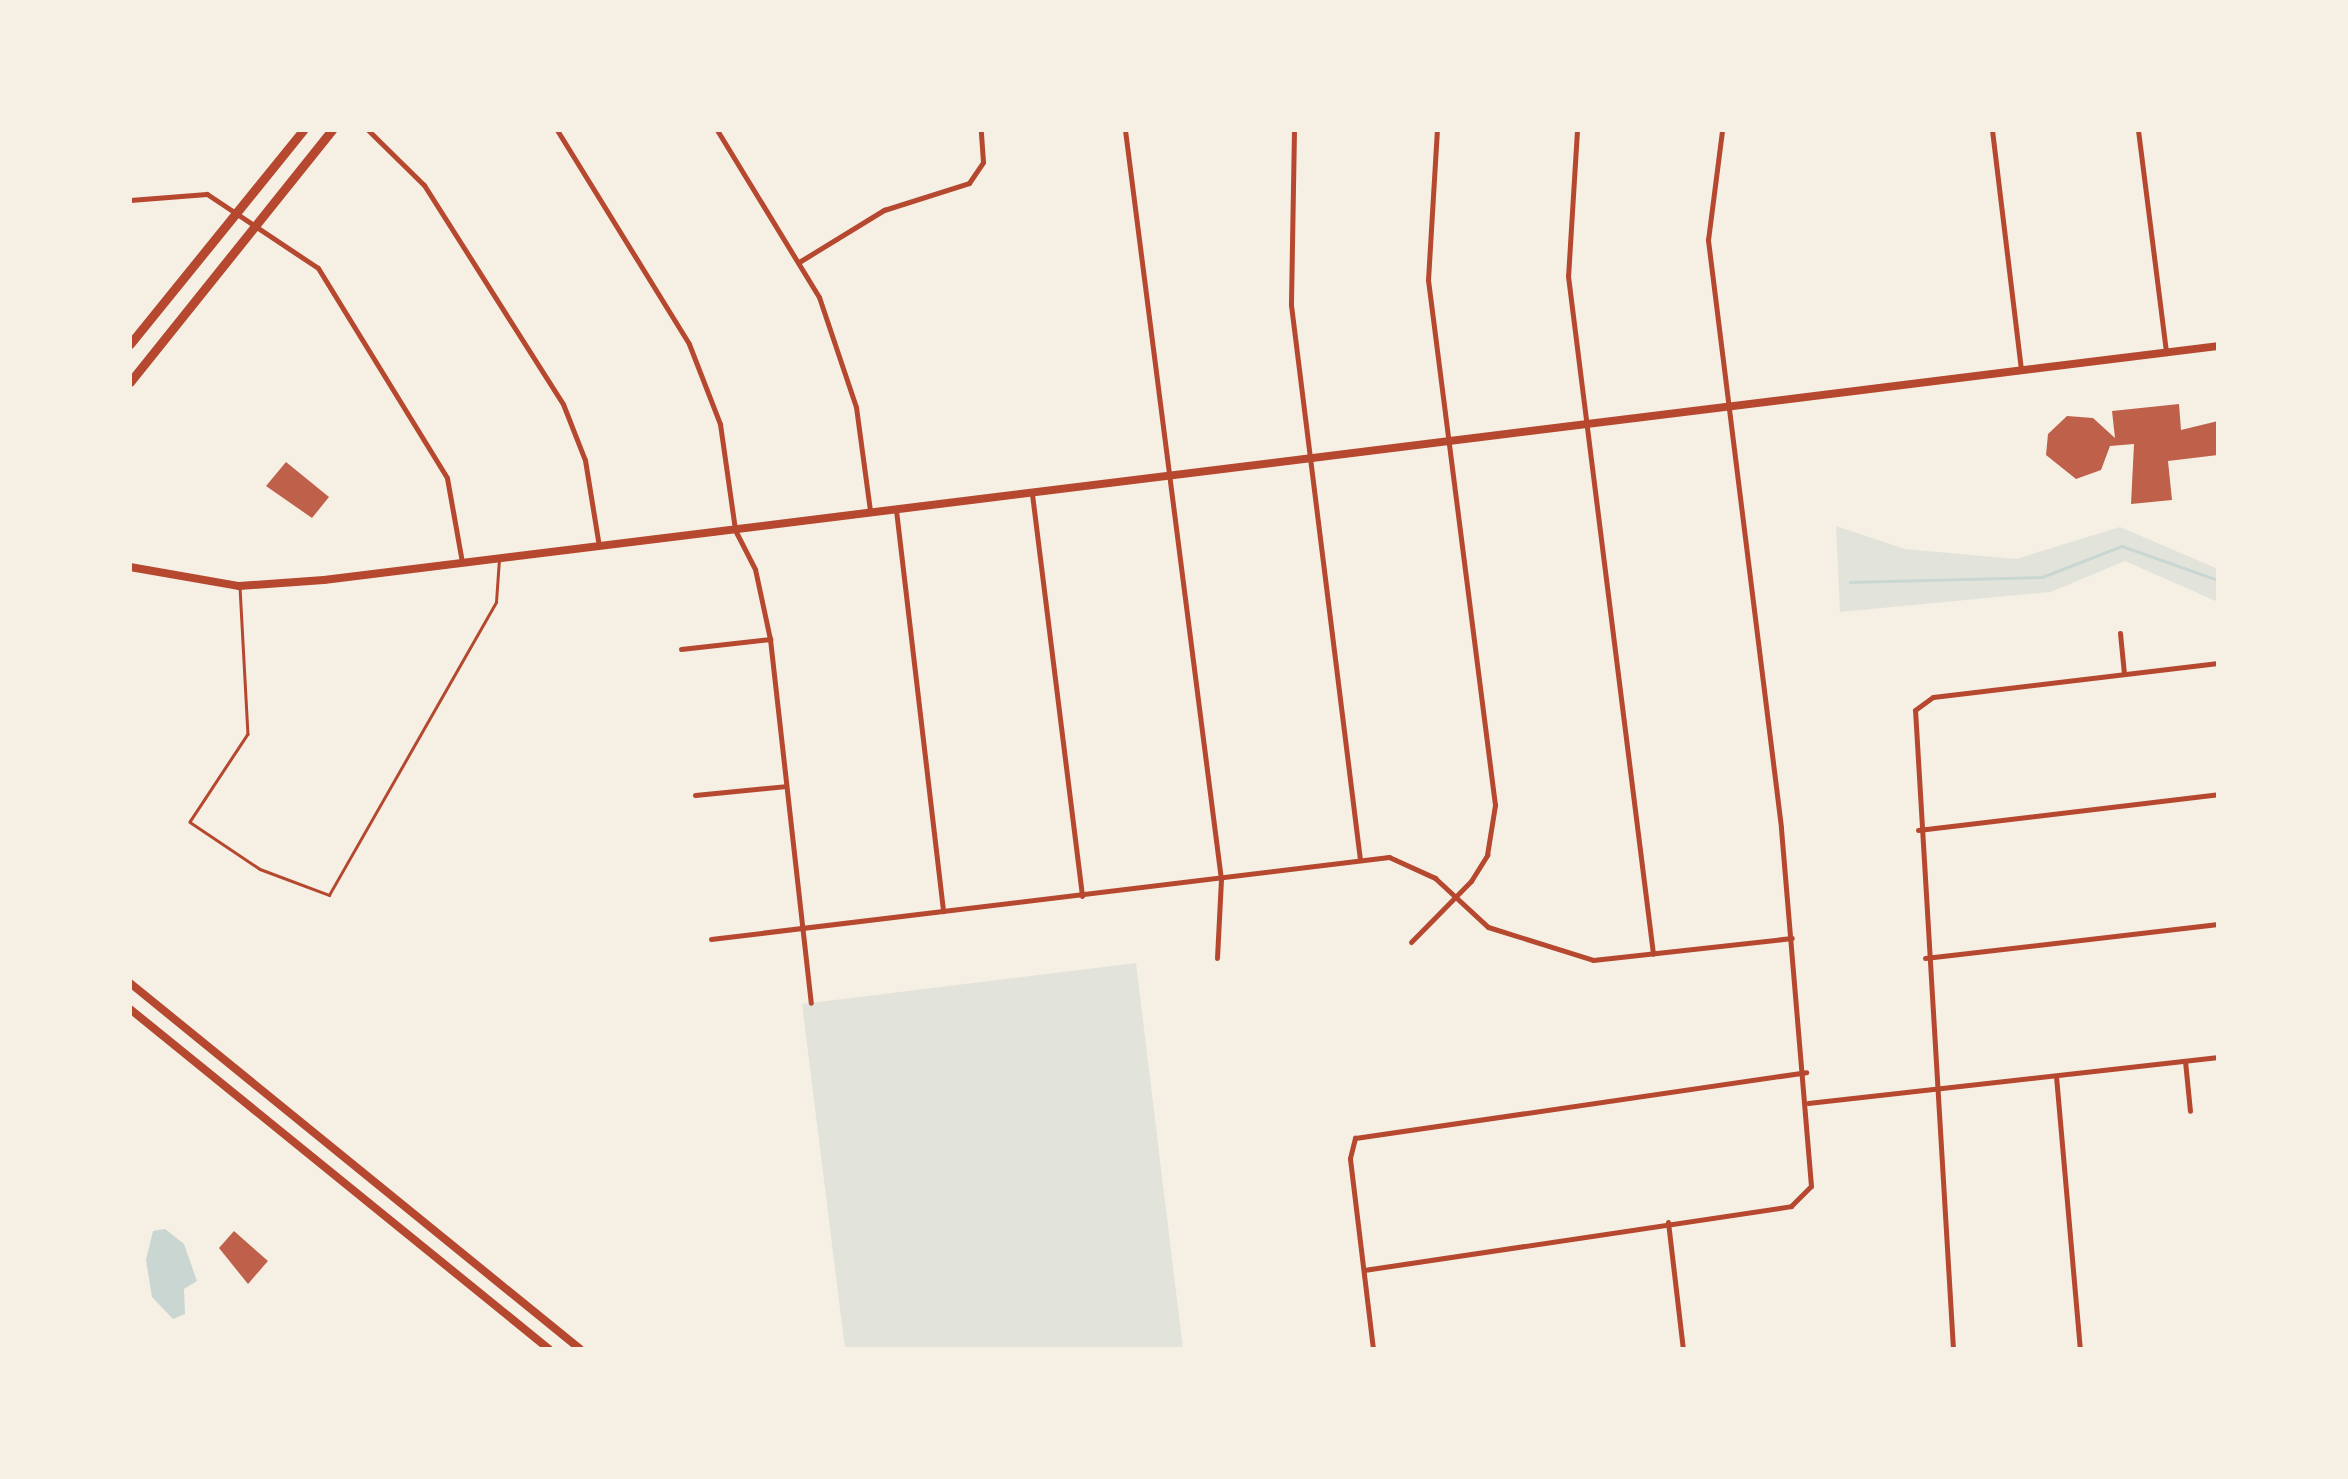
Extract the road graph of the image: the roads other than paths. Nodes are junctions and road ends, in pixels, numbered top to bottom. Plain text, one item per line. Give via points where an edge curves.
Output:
1 (302, 130) edge
2 (332, 130) edge
3 (368, 130) edge
4 (557, 130) edge
5 (716, 130) edge
6 (981, 130) edge
7 (1125, 130) edge
8 (1294, 130) edge
9 (1437, 130) edge
10 (1576, 130) edge
11 (1722, 130) edge
12 (1992, 130) edge
13 (2138, 130) edge
14 (130, 200) edge
15 (237, 211) junction
16 (258, 222) junction
17 (799, 262) junction
18 (130, 344) edge
19 (2218, 346) edge
20 (2166, 352) junction
21 (2022, 371) junction
22 (130, 382) edge
23 (1728, 408) junction
24 (1586, 426) junction
25 (1449, 443) junction
26 (1312, 460) junction
27 (1172, 478) junction
28 (1032, 494) junction
29 (896, 510) junction
30 (870, 514) junction
31 (735, 530) junction
32 (598, 546) junction
33 (499, 558) junction
34 (462, 562) junction
35 (130, 567) edge
36 (240, 586) junction
37 (2120, 633) dead end
38 (770, 640) junction
39 (682, 649) dead end
40 (2218, 663) edge
41 (2124, 674) junction
42 (786, 786) junction
43 (2218, 794) edge
44 (696, 796) dead end
45 (1918, 830) junction
46 (1360, 860) junction
47 (1221, 879) junction
48 (1082, 896) junction
49 (1456, 897) junction
50 (943, 911) junction
51 (2218, 924) edge
52 (802, 928) junction
53 (711, 938) dead end
54 (1792, 938) junction
55 (1411, 942) dead end
56 (1653, 954) junction
57 (1216, 958) dead end
58 (1926, 958) junction
59 (130, 984) edge
60 (811, 1003) dead end
61 (130, 1009) edge
62 (186, 1029) junction
63 (173, 1044) junction
64 (2218, 1057) edge
65 (2185, 1060) junction
66 (1806, 1072) junction
67 (2056, 1076) junction
68 (1938, 1088) junction
69 (1808, 1102) junction
70 (2190, 1111) dead end
71 (312, 1132) junction
72 (302, 1147) junction
73 (1668, 1222) junction
74 (455, 1244) junction
75 (442, 1258) junction
76 (1364, 1270) junction
77 (549, 1349) edge
78 (580, 1349) edge
79 (1373, 1349) edge
80 (1683, 1349) edge
81 (1953, 1349) edge
82 (2080, 1349) edge

1 - 15 main road
2 - 16 main road
3 - 32 street via 424,185 563,404 586,460
4 - 31 street via 702,372 720,424
5 - 17 street
6 - 17 street via 983,162 969,184 884,210
7 - 27 street
8 - 26 street via 1290,287
9 - 25 street via 1428,280
10 - 24 street via 1566,211
11 - 23 street via 1708,240
12 - 21 street
13 - 20 street
14 - 15 street via 206,194
15 - 16 street
15 - 18 main road
16 - 22 main road
16 - 34 street via 318,268 436,457
17 - 30 street via 856,406
19 - 20 street
20 - 21 street
21 - 23 street
23 - 24 street
23 - 54 street
24 - 25 street
24 - 56 street
25 - 26 street
25 - 49 street via 1495,805 1487,855
26 - 27 street
26 - 46 street
27 - 28 street
27 - 47 street
28 - 29 street
28 - 48 street
29 - 30 street
29 - 50 street
30 - 31 street
31 - 32 street
31 - 38 street via 755,569
32 - 33 street
33 - 34 street
33 - 36 lane via 496,602 330,895 260,869 190,822 248,734
34 - 36 street
35 - 36 street
37 - 41 street
38 - 39 street
38 - 42 street
40 - 41 street
41 - 45 street via 1933,697 1915,710
42 - 44 street
42 - 52 street
43 - 45 street
45 - 58 street
46 - 47 street
46 - 49 street via 1407,860
47 - 48 street
47 - 57 street
48 - 50 street
49 - 55 street
49 - 56 street via 1488,927 1543,950 1593,960
50 - 52 street
51 - 58 street
52 - 53 street
52 - 60 street
54 - 56 street
54 - 66 street
58 - 68 street
59 - 62 street
61 - 63 street
62 - 63 street
62 - 71 street
63 - 72 street
64 - 65 street
65 - 67 street
65 - 70 street
66 - 69 street
66 - 76 street via 1356,1138 1350,1158
67 - 68 street
67 - 82 street
68 - 69 street
68 - 81 street
69 - 73 street via 1811,1186 1791,1206
71 - 72 street
71 - 74 street
72 - 75 street
73 - 76 street
73 - 80 street
74 - 75 street
74 - 78 street
75 - 77 street
76 - 79 street

